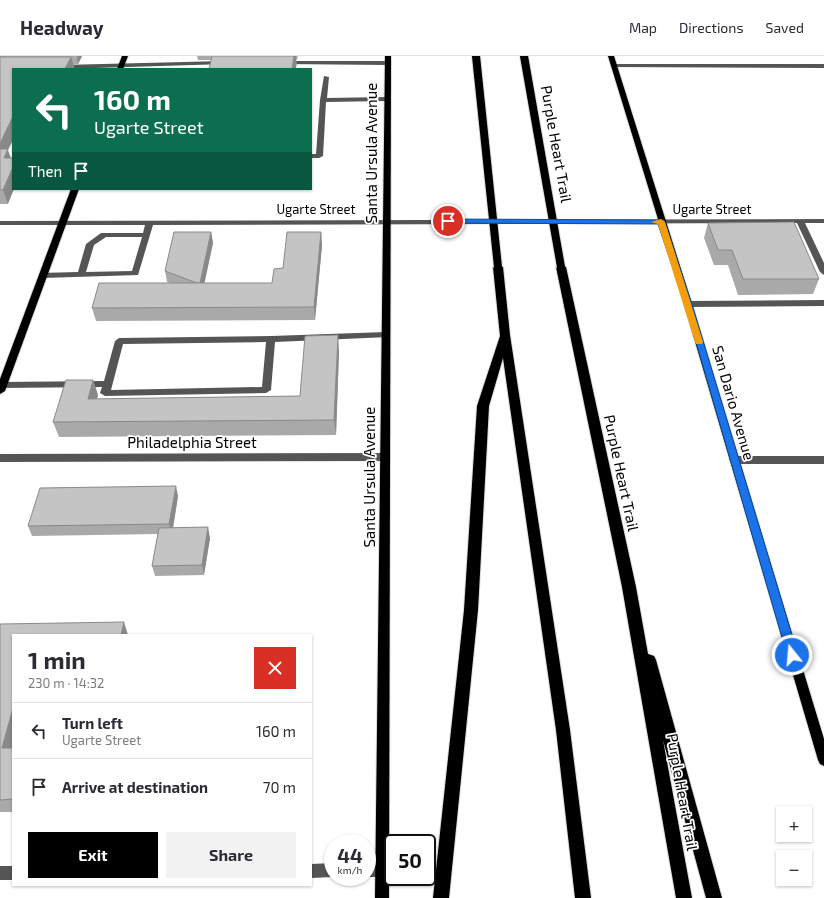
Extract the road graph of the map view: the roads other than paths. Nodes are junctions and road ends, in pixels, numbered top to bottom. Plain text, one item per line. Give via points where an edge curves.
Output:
1 (125, 56) edge
2 (476, 56) edge
3 (524, 56) edge
4 (611, 56) edge
5 (388, 59) edge
6 (233, 63) edge
7 (279, 63) edge
8 (614, 66) junction
9 (824, 66) edge
10 (53, 67) edge
11 (120, 68) edge
12 (326, 78) dead end
13 (388, 99) junction
14 (323, 100) junction
15 (312, 156) edge
16 (75, 190) edge
17 (387, 221) junction
18 (800, 221) junction
19 (824, 221) edge
20 (150, 222) junction
21 (661, 222) junction
22 (0, 223) edge
23 (63, 223) junction
24 (146, 235) junction
25 (824, 272) edge
26 (43, 275) junction
27 (81, 275) junction
28 (824, 303) edge
29 (688, 304) junction
30 (386, 335) junction
31 (505, 335) junction
32 (271, 339) junction
33 (108, 384) junction
34 (1, 388) edge
35 (385, 457) junction
36 (0, 458) edge
37 (734, 460) junction
38 (824, 460) edge
39 (629, 587) junction
40 (824, 760) edge
41 (324, 870) edge
42 (376, 870) edge
43 (382, 870) junction
44 (312, 871) edge
45 (0, 873) edge
46 (12, 873) edge
47 (382, 898) edge
48 (441, 898) edge
49 (583, 898) edge
50 (684, 898) edge
51 (714, 898) edge

1 - 11 main road
2 - 31 highway, bridge
3 - 39 highway, Purple Heart Trail, bridge via 561,267
4 - 8 main road, San Dario Avenue
5 - 7 street
5 - 13 main road, Santa Ursula Avenue
6 - 11 street via 155,64
8 - 9 street
8 - 21 main road, San Dario Avenue
10 - 11 street
12 - 14 street
13 - 14 street
13 - 17 main road, Santa Ursula Avenue
14 - 15 street via 318,156
16 - 23 main road
17 - 20 street, Ugarte Street
17 - 21 street, Ugarte Street
17 - 30 main road, Santa Ursula Avenue
18 - 19 street, Ugarte Street
18 - 21 street, Ugarte Street
18 - 25 street
20 - 23 street, Ugarte Street
20 - 24 street
21 - 29 main road, San Dario Avenue
22 - 23 street, Ugarte Street
23 - 26 main road
24 - 27 street via 104,234 90,244
24 - 27 street via 136,273
26 - 27 street
26 - 34 main road
28 - 29 street
29 - 37 main road, San Dario Avenue
30 - 32 street
30 - 35 main road, Santa Ursula Avenue
31 - 48 highway via 483,406 471,610
31 - 49 highway via 562,722
32 - 33 street via 119,341
32 - 33 street via 266,390 105,393
33 - 34 street
35 - 36 street, Philadelphia Street
35 - 43 main road, Santa Ursula Avenue
37 - 38 street
37 - 40 main road, San Dario Avenue
39 - 50 highway, Purple Heart Trail
39 - 51 highway
41 - 44 street
42 - 43 street
43 - 47 main road, Santa Ursula Avenue
45 - 46 street

